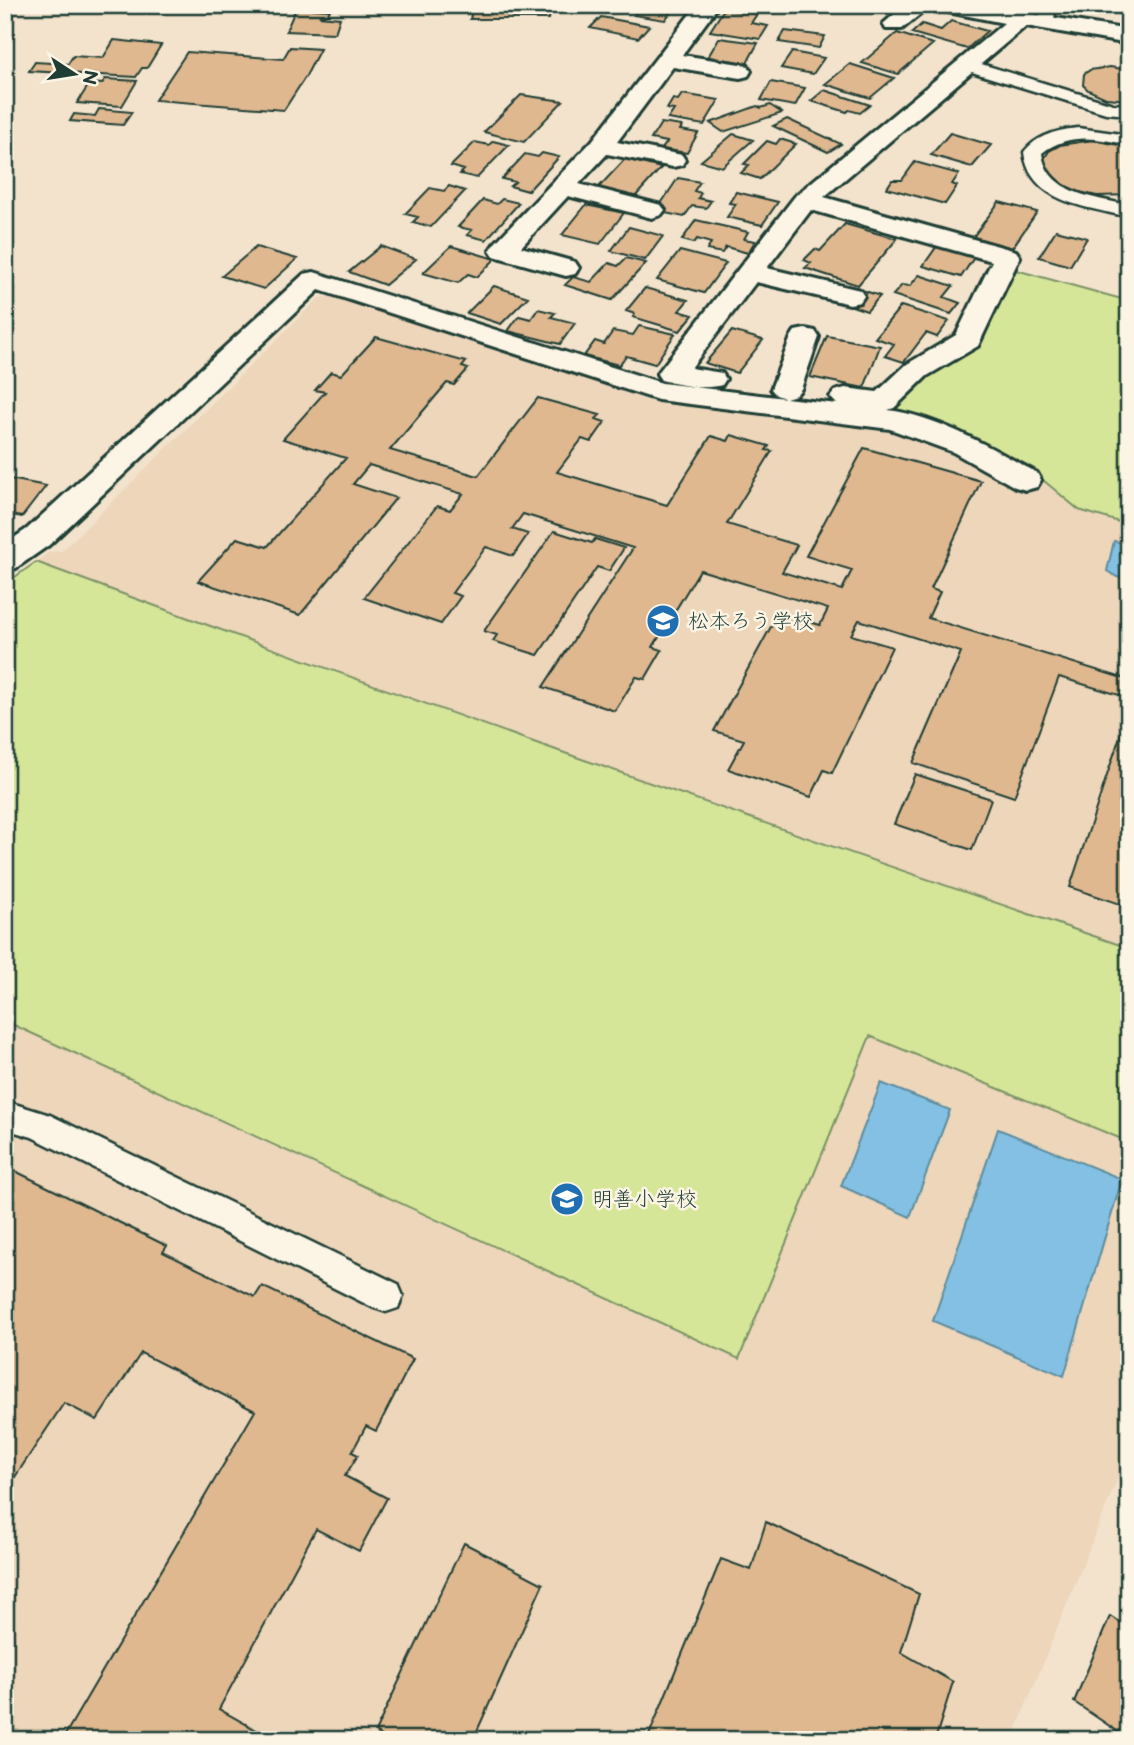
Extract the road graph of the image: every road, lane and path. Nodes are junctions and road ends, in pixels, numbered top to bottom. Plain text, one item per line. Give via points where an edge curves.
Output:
1 (708, 5) edge
2 (919, 5) edge
3 (937, 5) edge
4 (1039, 16) edge
5 (894, 24) dead end
6 (1129, 37) edge
7 (667, 59) junction
8 (968, 65) junction
9 (740, 71) dead end
10 (1129, 110) edge
11 (1129, 140) edge
12 (601, 146) junction
13 (673, 160) dead end
14 (562, 187) junction
15 (805, 200) junction
16 (652, 210) dead end
17 (1129, 211) edge
18 (567, 268) dead end
19 (750, 272) junction
20 (850, 296) dead end
21 (806, 337) dead end
22 (786, 389) junction
23 (1026, 480) dead end
24 (5, 559) edge
25 (5, 1115) edge
26 (386, 1296) dead end

1 - 7 street
2 - 5 street
3 - 4 street
4 - 6 street
4 - 8 street
7 - 9 street
7 - 12 street
8 - 10 lane via 1112,109
8 - 15 street
11 - 17 lane via 1078,132 1063,135 1044,141 1033,152 1032,167 1048,185 1066,194
12 - 13 street
12 - 14 street
14 - 16 street
14 - 18 street via 503,250
15 - 19 street
15 - 22 street via 1007,257 968,340 917,370 884,402
19 - 20 street
19 - 22 street via 671,374
21 - 22 street
23 - 24 street via 964,444 895,420 658,391 314,280 38,537
25 - 26 lane via 39,1125

